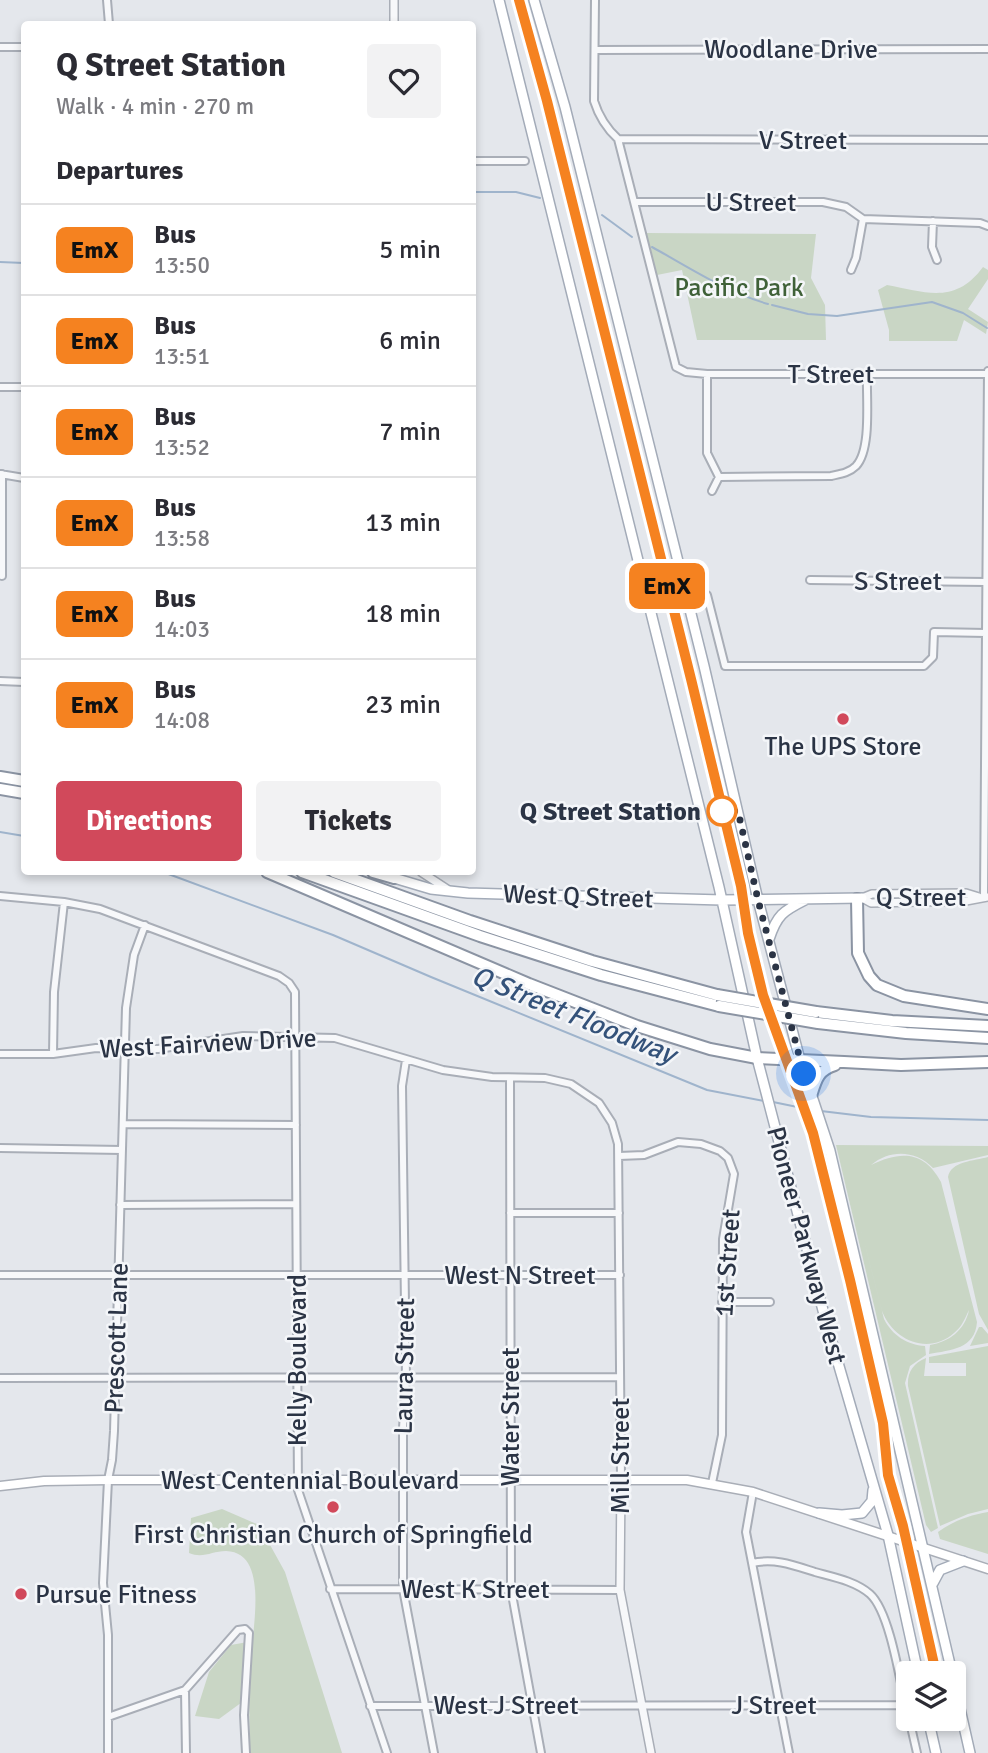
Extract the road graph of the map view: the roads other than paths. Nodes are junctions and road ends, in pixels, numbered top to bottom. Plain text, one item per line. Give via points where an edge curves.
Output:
1 (107, 0) edge
2 (394, 0) edge
3 (499, 0) edge
4 (534, 0) edge
5 (595, 0) edge
6 (109, 21) edge
7 (394, 21) edge
8 (0, 47) edge
9 (21, 47) edge
10 (988, 49) edge
11 (595, 50) junction
12 (618, 139) junction
13 (988, 140) edge
14 (476, 161) edge
15 (525, 161) dead end
16 (635, 202) junction
17 (863, 219) junction
18 (933, 221) junction
19 (988, 226) edge
20 (937, 260) dead end
21 (851, 270) dead end
22 (988, 373) edge
23 (707, 374) junction
24 (867, 374) junction
25 (0, 387) edge
26 (21, 387) edge
27 (1, 474) edge
28 (21, 477) edge
29 (719, 477) junction
30 (712, 491) dead end
31 (2, 576) edge
32 (810, 580) dead end
33 (986, 582) junction
34 (707, 595) dead end
35 (986, 638) edge
36 (0, 681) edge
37 (21, 681) edge
38 (0, 777) edge
39 (21, 780) edge
40 (0, 789) edge
41 (21, 792) edge
42 (274, 875) edge
43 (310, 875) edge
44 (342, 875) edge
45 (394, 875) edge
46 (426, 875) edge
47 (451, 891) junction
48 (0, 896) edge
49 (984, 897) edge
50 (860, 898) junction
51 (807, 899) junction
52 (722, 900) junction
53 (758, 900) junction
54 (64, 902) junction
55 (145, 925) junction
56 (769, 941) junction
57 (718, 1000) junction
58 (988, 1009) edge
59 (817, 1017) junction
60 (988, 1026) edge
61 (296, 1037) junction
62 (988, 1038) edge
63 (125, 1048) junction
64 (0, 1054) edge
65 (53, 1054) junction
66 (757, 1058) junction
67 (407, 1060) junction
68 (800, 1060) junction
69 (844, 1062) junction
70 (988, 1062) edge
71 (510, 1078) junction
72 (811, 1096) junction
73 (123, 1124) junction
74 (296, 1125) junction
75 (0, 1147) edge
76 (122, 1150) junction
77 (619, 1156) junction
78 (296, 1204) junction
79 (120, 1205) junction
80 (510, 1213) junction
81 (619, 1213) junction
82 (0, 1275) edge
83 (297, 1275) junction
84 (405, 1275) junction
85 (510, 1275) junction
86 (620, 1275) junction
87 (118, 1276) junction
88 (770, 1301) dead end
89 (722, 1302) junction
90 (620, 1377) junction
91 (0, 1378) edge
92 (115, 1378) junction
93 (298, 1378) junction
94 (405, 1378) junction
95 (511, 1378) junction
96 (621, 1479) junction
97 (108, 1480) junction
98 (297, 1480) junction
99 (403, 1480) junction
100 (511, 1480) junction
101 (873, 1481) junction
102 (712, 1483) junction
103 (0, 1486) edge
104 (753, 1492) junction
105 (818, 1513) junction
106 (888, 1535) junction
107 (924, 1549) junction
108 (963, 1561) junction
109 (752, 1563) junction
110 (988, 1569) edge
111 (932, 1585) junction
112 (330, 1589) junction
113 (403, 1589) junction
114 (511, 1589) junction
115 (620, 1590) junction
116 (915, 1661) edge
117 (949, 1661) edge
118 (896, 1667) edge
119 (185, 1690) junction
120 (426, 1704) junction
121 (532, 1705) junction
122 (896, 1705) edge
123 (370, 1706) junction
124 (642, 1706) junction
125 (780, 1706) junction
126 (108, 1717) junction
127 (911, 1731) edge
128 (932, 1731) edge
129 (965, 1731) edge
130 (108, 1753) edge
131 (186, 1753) edge
132 (246, 1753) edge
133 (387, 1753) edge
134 (434, 1753) edge
135 (541, 1753) edge
136 (651, 1753) edge
137 (789, 1753) edge
138 (917, 1753) edge
139 (936, 1753) edge
140 (970, 1753) edge

1 - 6 street
2 - 7 street
3 - 52 main road, Pioneer Parkway West
4 - 53 main road via 565,107
5 - 11 street
8 - 9 street
10 - 11 street, Woodlane Drive
11 - 12 street via 594,101 608,130
12 - 13 street, V Street
12 - 16 street
14 - 15 street
16 - 17 street, U Street via 823,202 846,207
16 - 23 street, T Street via 676,367
17 - 18 street, U Street
17 - 21 street
18 - 19 street, U Street
18 - 20 street via 932,247
22 - 24 street, T Street
22 - 33 street
23 - 24 street, T Street
23 - 29 street via 707,453
24 - 29 street via 866,442 855,467 831,475
25 - 26 street
27 - 28 street
27 - 31 street
29 - 30 street
32 - 33 street, S Street
33 - 35 street
34 - 35 street via 725,667 924,666 933,657 934,632
35 - 49 street
36 - 37 street
38 - 39 highway
40 - 41 highway
42 - 66 highway via 637,1026
43 - 57 highway via 601,975
44 - 57 highway
45 - 47 main road, West Q Street via 417,886
46 - 47 street
47 - 52 main road, West Q Street
48 - 54 street, Kelly Boulevard
49 - 50 street, Q Street via 871,903
50 - 51 main road, Q Street
50 - 58 highway via 858,953 877,985 904,996
51 - 53 main road, Q Street
51 - 56 main road via 778,917
52 - 53 main road, Q Street
52 - 66 main road, Pioneer Parkway West
53 - 56 main road
54 - 55 street, Kelly Boulevard
54 - 65 street
55 - 61 street, Kelly Boulevard via 279,976 295,992
55 - 63 street, Prescott Lane via 130,975
56 - 68 main road
57 - 59 highway, bridge
59 - 60 highway
59 - 62 highway via 906,1033
61 - 63 street, West Fairview Drive via 243,1036 158,1049
61 - 67 street, West Fairview Drive via 335,1038
61 - 74 street, Kelly Boulevard
63 - 65 street, West Fairview Drive
63 - 73 street, Prescott Lane
64 - 65 street, West Fairview Drive
66 - 68 highway
66 - 101 main road, Pioneer Parkway West
67 - 71 street, West Fairview Drive via 470,1075
67 - 84 street, Laura Street via 402,1086
68 - 69 highway
68 - 72 main road
69 - 70 highway
69 - 72 highway via 821,1072
71 - 77 street, West Fairview Drive via 559,1080 590,1095 612,1124
71 - 80 street, Water Street
72 - 107 main road via 833,1164
73 - 74 street
73 - 76 street, Prescott Lane
74 - 78 street, Kelly Boulevard
75 - 76 street
76 - 79 street, Prescott Lane
77 - 81 street, Mill Street
77 - 89 street, 1st Street via 644,1155 678,1142 701,1144 728,1158 734,1183 723,1239
78 - 79 street
78 - 83 street, Kelly Boulevard
79 - 87 street, Prescott Lane
80 - 81 street
80 - 85 street, Water Street
81 - 86 street, Mill Street
82 - 87 street, West N Street
83 - 84 street, West N Street
83 - 87 street, West N Street
83 - 93 street, Kelly Boulevard
84 - 85 street, West N Street
84 - 94 street, Laura Street
85 - 86 street, West N Street
85 - 95 street, Water Street
86 - 90 street, Mill Street
87 - 92 street, Prescott Lane
88 - 89 street
89 - 102 street, 1st Street via 722,1435
90 - 95 street
90 - 96 street, Mill Street
91 - 92 street
92 - 93 street
92 - 97 street, Prescott Lane via 113,1460
93 - 94 street
93 - 98 street, Kelly Boulevard
94 - 95 street
94 - 99 street, Laura Street
95 - 100 street, Water Street
96 - 100 main road, West Centennial Boulevard
96 - 102 main road, West Centennial Boulevard
96 - 115 street, Mill Street
97 - 98 main road, West Centennial Boulevard
97 - 103 main road, West Centennial Boulevard
97 - 126 street, Prescott Lane via 103,1583
98 - 99 main road, West Centennial Boulevard
98 - 112 street, Kelly Boulevard
99 - 100 main road, West Centennial Boulevard
99 - 113 street, Laura Street
100 - 114 street, Water Street
101 - 105 main road via 872,1501 862,1513
101 - 106 main road, Pioneer Parkway West
102 - 104 main road, West Centennial Boulevard
104 - 105 main road, West Centennial Boulevard
104 - 109 street via 746,1532
105 - 106 main road, West Centennial Boulevard
106 - 107 main road, West Centennial Boulevard
106 - 116 main road, Pioneer Parkway West
107 - 108 main road, West Centennial Boulevard
107 - 111 main road
108 - 110 main road, West Centennial Boulevard
108 - 111 main road via 940,1570
109 - 118 street via 781,1561 847,1581 871,1595 881,1608
109 - 125 street
111 - 117 main road
112 - 113 street, West K Street
112 - 123 street, Kelly Boulevard
113 - 114 street, West K Street
113 - 120 street, Laura Street
114 - 115 street, West K Street
114 - 121 street, Water Street
115 - 124 street, Mill Street
119 - 126 street
119 - 131 street
119 - 132 street via 238,1630 249,1633
120 - 121 street, West J Street
120 - 123 street, West J Street
120 - 134 street, Laura Street
121 - 124 street, West J Street
121 - 135 street, Water Street
122 - 125 street, J Street
123 - 133 street, Kelly Boulevard
124 - 125 street, J Street
124 - 136 street, Mill Street
125 - 137 street
126 - 130 street, Prescott Lane
127 - 138 street
128 - 139 main road
129 - 140 main road

